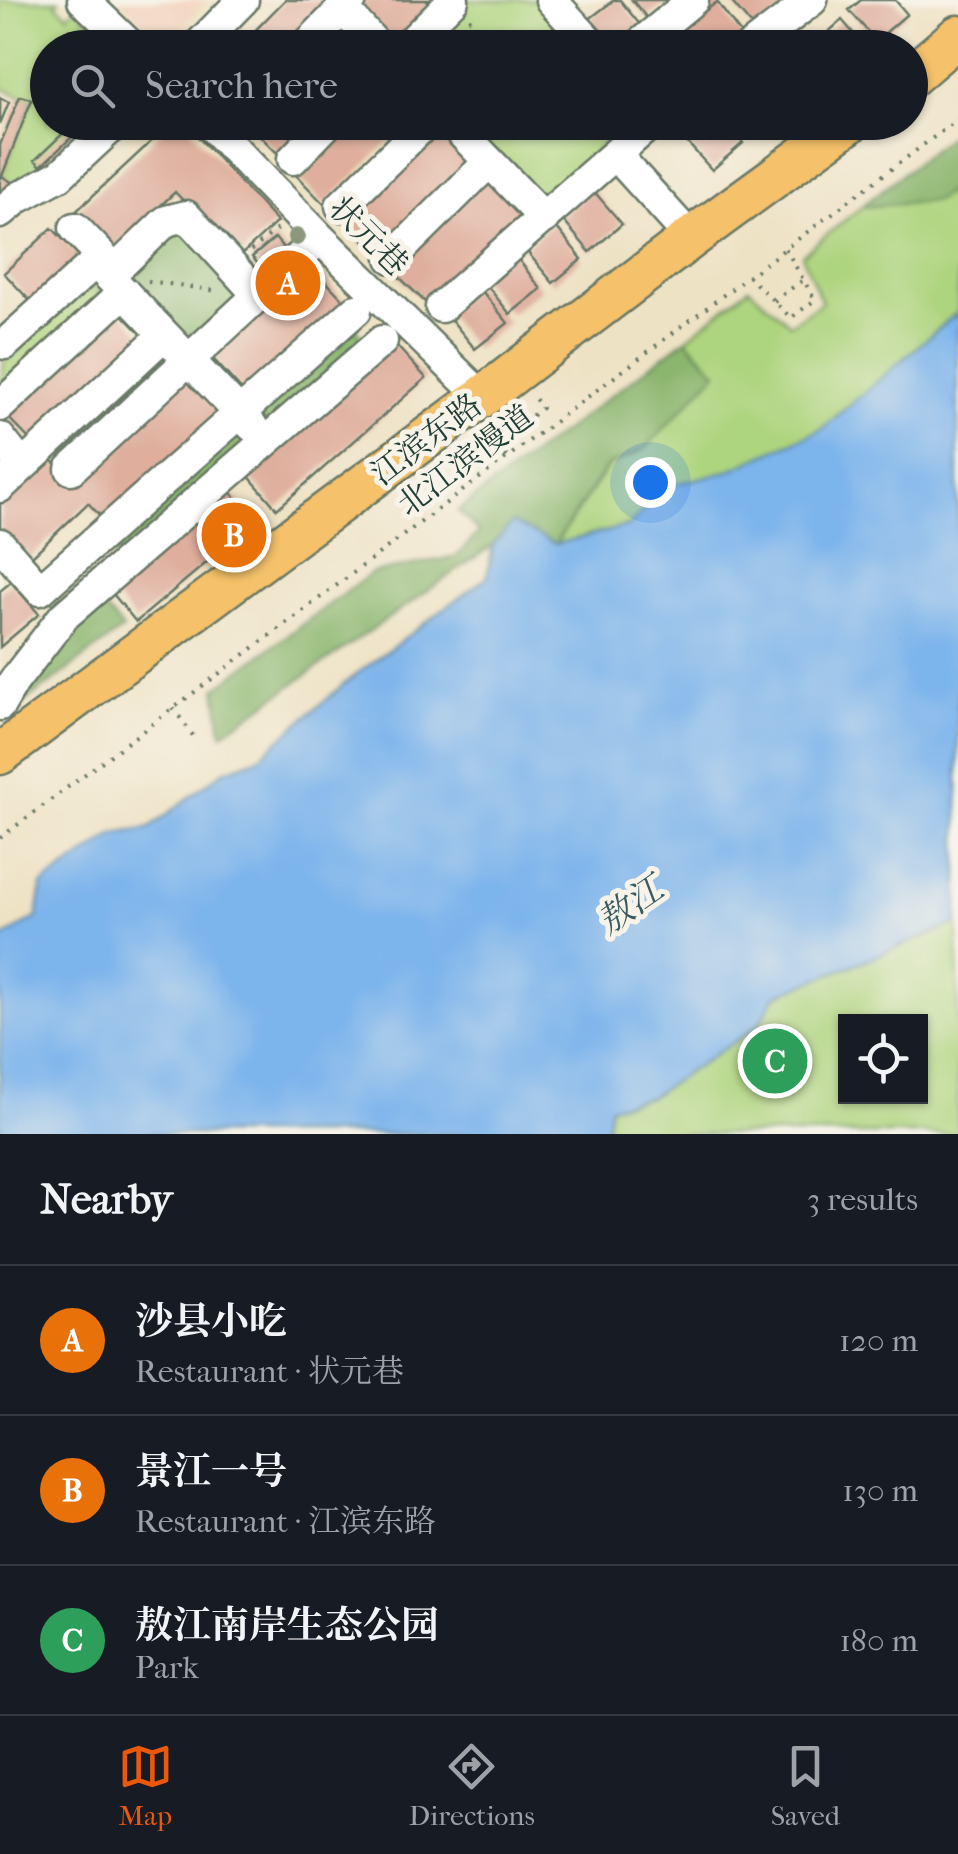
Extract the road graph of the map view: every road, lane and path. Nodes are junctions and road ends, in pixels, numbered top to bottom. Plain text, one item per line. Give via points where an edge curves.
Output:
1 (243, 0) edge
2 (453, 0) edge
3 (693, 0) edge
4 (812, 0) edge
5 (347, 4) edge
6 (570, 6) edge
7 (89, 11) edge
8 (112, 30) edge
9 (214, 30) edge
10 (322, 30) edge
11 (366, 30) edge
12 (423, 30) edge
13 (480, 30) edge
14 (585, 30) edge
15 (657, 30) edge
16 (773, 30) edge
17 (958, 36) edge
18 (928, 62) edge
19 (958, 118) edge
20 (98, 140) edge
21 (225, 140) edge
22 (311, 140) edge
23 (409, 140) edge
24 (468, 140) edge
25 (632, 140) edge
26 (825, 140) edge
27 (616, 155) junction
28 (293, 159) dead end
29 (489, 162) junction
30 (341, 206) dead end
31 (0, 213) edge
32 (544, 218) junction
33 (75, 228) dead end
34 (277, 228) dead end
35 (320, 238) junction
36 (692, 238) junction
37 (785, 248) junction
38 (392, 258) dead end
39 (233, 268) junction
40 (748, 276) junction
41 (109, 277) junction
42 (802, 280) junction
43 (258, 295) junction
44 (774, 301) junction
45 (441, 307) dead end
46 (356, 310) dead end
47 (164, 335) junction
48 (382, 340) dead end
49 (6, 344) dead end
50 (187, 360) junction
51 (534, 396) dead end
52 (482, 398) junction
53 (0, 406) edge
54 (240, 414) junction
55 (0, 438) edge
56 (267, 442) junction
57 (507, 457) junction
58 (71, 469) dead end
59 (11, 476) edge
60 (94, 543) junction
61 (0, 544) edge
62 (116, 570) junction
63 (0, 705) edge
64 (173, 708) junction
65 (194, 737) dead end
66 (0, 754) edge
67 (0, 838) edge

1 - 9 street
2 - 12 street
2 - 13 path
3 - 15 street
4 - 16 street
5 - 10 street
5 - 11 street
6 - 14 street
7 - 8 street
17 - 18 main road
19 - 37 path, 北江滨慢道
20 - 31 street via 60,175
21 - 35 street, 状元巷
22 - 28 street
23 - 30 street
24 - 29 street
25 - 27 street
26 - 36 main road, 江滨东路
27 - 32 street
27 - 36 street
29 - 32 street
29 - 38 street
32 - 45 street
33 - 41 street via 102,256
34 - 39 path
35 - 43 street
35 - 52 street, 状元巷
36 - 52 main road, 江滨东路
37 - 40 path, 北江滨慢道
37 - 42 path
39 - 41 street via 186,216 166,221
39 - 43 street
40 - 44 path
40 - 57 path, 北江滨慢道
41 - 43 path
41 - 47 street
41 - 49 street
41 - 53 street
42 - 44 path
42 - 44 path via 814,300 791,318
43 - 50 street
46 - 54 street
47 - 50 street
47 - 59 street
48 - 56 street
50 - 54 street
50 - 58 street
51 - 57 path via 542,408 496,443
52 - 66 main road, 江滨东路
54 - 56 street
54 - 60 street
55 - 59 street
56 - 62 street
57 - 64 path, 北江滨慢道
60 - 61 street via 40,590
60 - 62 street
62 - 63 street via 64,616
64 - 65 path
64 - 67 path, 北江滨慢道

